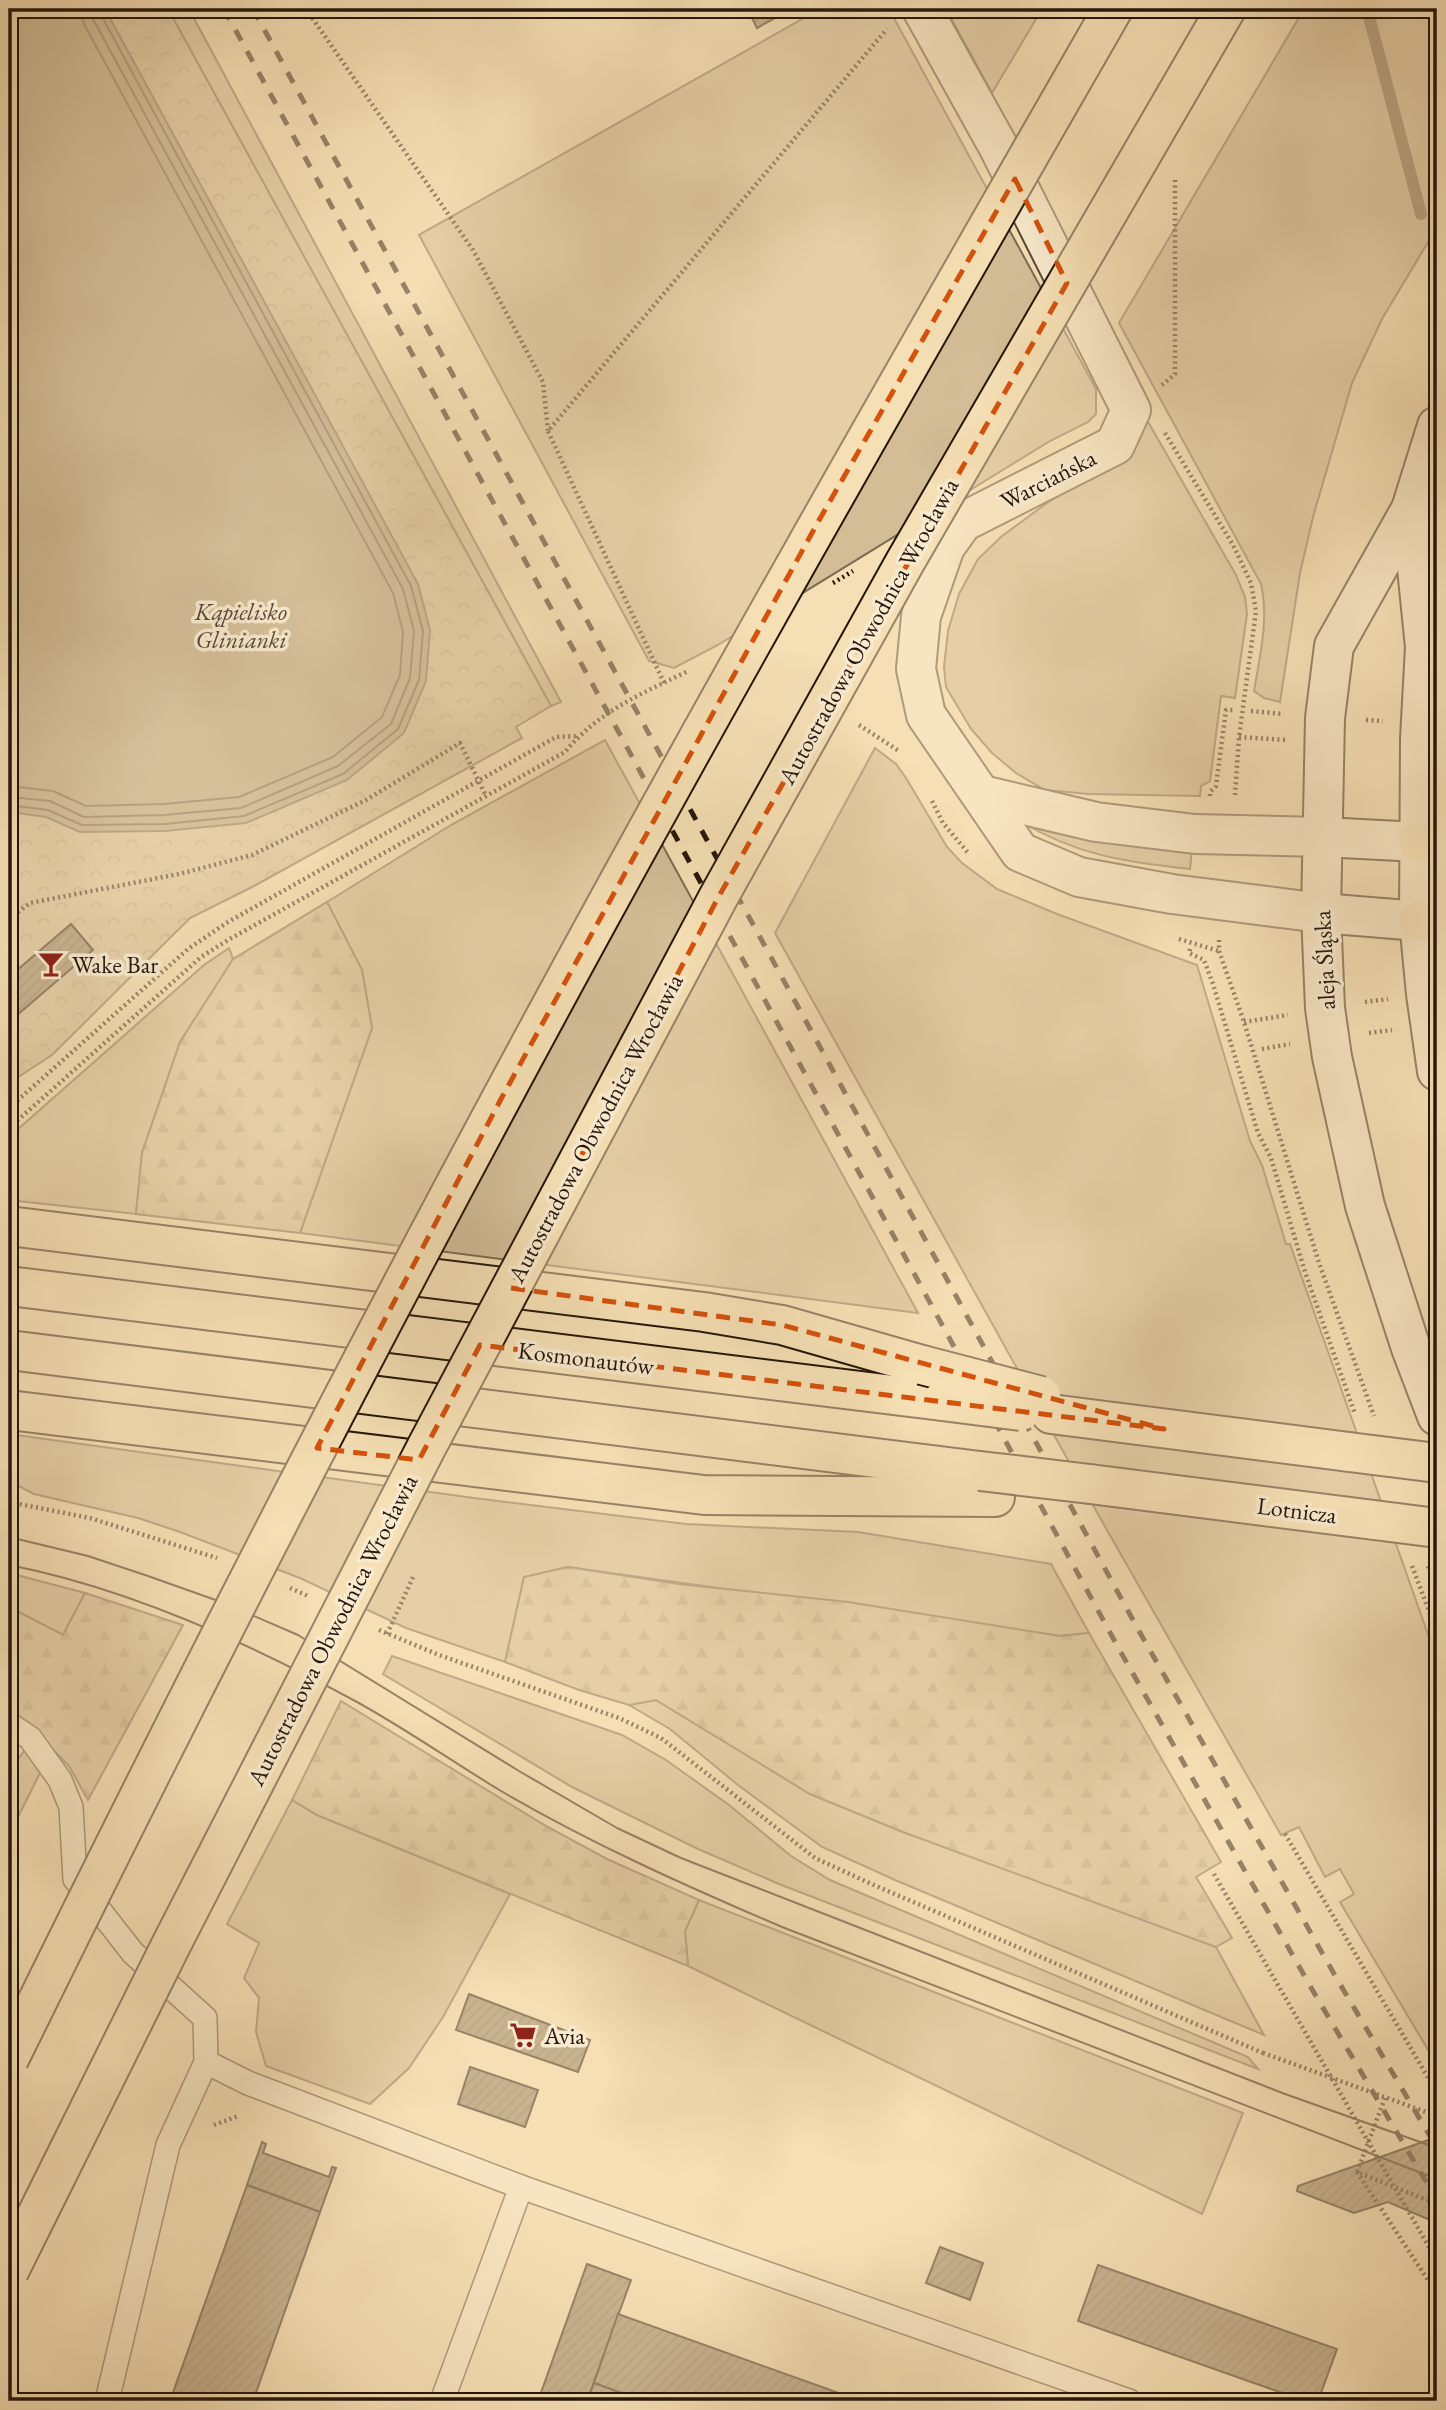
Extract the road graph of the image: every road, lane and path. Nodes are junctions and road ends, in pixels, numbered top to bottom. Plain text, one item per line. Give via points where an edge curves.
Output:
1 (306, 9) edge
2 (1113, 9) edge
3 (1226, 9) edge
4 (907, 16) edge
5 (1175, 171) dead end
6 (1131, 410) junction
7 (1437, 426) edge
8 (548, 431) junction
9 (1411, 509) junction
10 (1234, 710) dead end
11 (1251, 711) dead end
12 (1284, 714) dead end
13 (1366, 720) dead end
14 (1384, 722) dead end
15 (578, 736) junction
16 (1239, 737) junction
17 (1281, 740) dead end
18 (477, 782) junction
19 (982, 795) junction
20 (486, 796) junction
21 (1210, 797) dead end
22 (1234, 803) dead end
23 (1323, 837) junction
24 (1428, 843) edge
25 (1321, 913) junction
26 (9, 919) edge
27 (1428, 922) edge
28 (1190, 949) dead end
29 (1219, 951) dead end
30 (1389, 999) dead end
31 (1366, 1002) dead end
32 (1290, 1014) dead end
33 (1244, 1022) junction
34 (1393, 1030) dead end
35 (1361, 1035) dead end
36 (1294, 1043) dead end
37 (1262, 1049) dead end
38 (1241, 1054) dead end
39 (1235, 1055) junction
40 (1437, 1071) edge
41 (9, 1108) edge
42 (9, 1128) edge
43 (9, 1226) edge
44 (9, 1286) edge
45 (9, 1350) edge
46 (1046, 1405) junction
47 (9, 1410) edge
48 (1437, 1416) edge
49 (1377, 1425) dead end
50 (1354, 1436) junction
51 (1437, 1463) edge
52 (987, 1484) junction
53 (9, 1502) edge
54 (1430, 1541) edge
55 (1409, 1557) dead end
56 (218, 1559) dead end
57 (414, 1575) dead end
58 (278, 1583) dead end
59 (1437, 1592) edge
60 (314, 1599) dead end
61 (375, 1628) dead end
62 (1437, 1632) edge
63 (387, 1634) junction
64 (9, 1724) edge
65 (1285, 1834) dead end
66 (1214, 1874) dead end
67 (9, 2059) edge
68 (206, 2062) junction
69 (1437, 2092) edge
70 (1385, 2098) junction
71 (1437, 2116) edge
72 (1357, 2172) junction
73 (521, 2187) junction
74 (1437, 2204) edge
75 (1437, 2260) edge
76 (9, 2272) edge
77 (1437, 2294) edge
78 (107, 2401) edge
79 (442, 2401) edge
80 (1129, 2401) edge

1 - 8 path via 473,250 543,382
2 - 67 main road, bridge via 818,522 501,1099 326,1430
3 - 76 main road, Autostradowa Obwodnica Wrocławia, bridge via 905,562 712,908 427,1446
4 - 6 street via 998,146
4 - 8 path
5 - 6 path via 1175,374
6 - 16 path via 1146,402 1251,583 1256,611
6 - 19 street, Warciańska via 1115,445 964,522 945,547 921,616 916,669 926,715
7 - 9 street, aleja Śląska
8 - 15 path via 664,683 606,712
9 - 23 street, aleja Śląska via 1334,646 1325,718
9 - 24 street, aleja Śląska via 1425,647 1420,739
10 - 21 path via 1226,710 1216,786
11 - 12 path
13 - 14 path
15 - 18 path via 556,737
15 - 20 path via 565,752
16 - 17 path
16 - 22 path
18 - 20 path
18 - 26 path via 460,743 366,800 251,855 30,903
18 - 41 path via 198,942
19 - 23 street via 1096,822 1195,835
19 - 25 street, Warciańska via 1020,852 1079,877
20 - 42 path via 201,957
23 - 24 street
23 - 25 street, aleja Śląska
24 - 27 street, aleja Śląska
25 - 27 street, Warciańska
25 - 48 street, aleja Śląska via 1332,1057 1365,1206
27 - 40 street, aleja Śląska via 1426,994
28 - 39 path via 1189,953 1205,960
29 - 33 path
30 - 31 path
32 - 33 path
33 - 49 path via 1319,1263
34 - 35 path
36 - 37 path
38 - 39 path
39 - 50 path via 1258,1133 1271,1158
43 - 46 main road, bridge via 782,1325
44 - 46 main road, Kosmonautów, bridge via 942,1402
45 - 52 main road
46 - 50 main road, Kosmonautów via 1164,1429
47 - 52 main road via 704,1495
50 - 51 main road, bridge
52 - 54 main road, Lotnicza, bridge via 1156,1493 1374,1520
53 - 56 path via 138,1531
54 - 59 path
55 - 62 path
57 - 63 path
58 - 60 path
61 - 63 path
63 - 70 path, bridge via 661,1738 816,1858 867,1882 1263,2053
64 - 68 lane via 30,1738 60,1780 71,1807 75,1879 133,1953 205,2018
65 - 69 path
66 - 75 path
68 - 73 lane via 248,2083
68 - 78 lane via 168,2145
70 - 71 path, bridge
70 - 72 path, bridge
72 - 74 path, bridge
72 - 77 path
73 - 79 lane
73 - 80 lane

